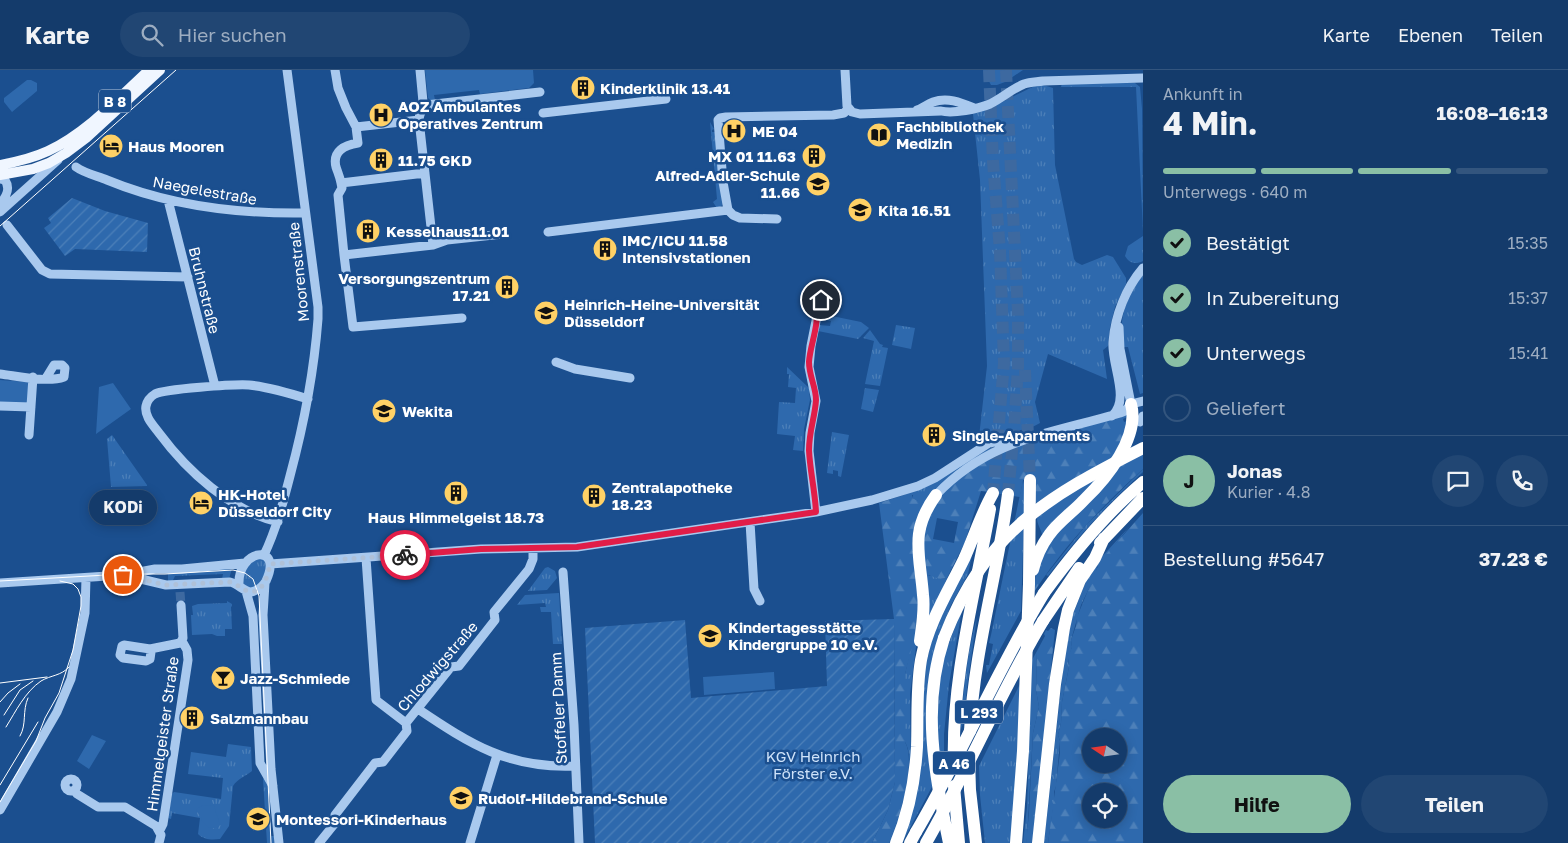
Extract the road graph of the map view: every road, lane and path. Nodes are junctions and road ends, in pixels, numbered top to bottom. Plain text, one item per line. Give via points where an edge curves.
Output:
1 (149, 70) edge
2 (160, 70) edge
3 (288, 70) edge
4 (335, 70) edge
5 (420, 70) edge
6 (845, 70) edge
7 (1143, 78) edge
8 (540, 92) dead end
9 (666, 99) dead end
10 (426, 105) junction
11 (848, 109) junction
12 (970, 109) junction
13 (911, 112) junction
14 (543, 113) dead end
15 (419, 120) junction
16 (356, 127) junction
17 (66, 153) junction
18 (0, 165) edge
19 (76, 167) dead end
20 (425, 173) junction
21 (0, 177) edge
22 (341, 183) junction
23 (168, 200) junction
24 (0, 204) edge
25 (728, 210) junction
26 (0, 212) edge
27 (305, 213) junction
28 (777, 219) dead end
29 (8, 225) dead end
30 (548, 232) dead end
31 (503, 234) dead end
32 (434, 245) junction
33 (344, 255) junction
34 (1143, 268) edge
35 (188, 277) junction
36 (1126, 296) junction
37 (815, 305) dead end
38 (462, 318) dead end
39 (556, 362) dead end
40 (0, 374) edge
41 (33, 377) junction
42 (46, 378) dead end
43 (630, 378) dead end
44 (215, 386) junction
45 (1121, 396) junction
46 (308, 399) junction
47 (1137, 402) edge
48 (0, 406) edge
49 (31, 407) junction
50 (1112, 416) junction
51 (29, 435) dead end
52 (1017, 441) junction
53 (1143, 448) edge
54 (1030, 480) tunnel mouth
55 (1143, 482) edge
56 (1008, 494) tunnel mouth
57 (936, 495) joint
58 (1143, 498) edge
59 (816, 512) junction
60 (278, 522) junction
61 (750, 522) junction
62 (1104, 538) junction
63 (533, 549) junction
64 (264, 555) junction
65 (366, 558) junction
66 (245, 563) junction
67 (270, 564) junction
68 (563, 572) dead end
69 (123, 575) junction
70 (86, 578) junction
71 (0, 583) edge
72 (264, 583) junction
73 (1029, 584) junction
74 (239, 585) junction
75 (246, 591) junction
76 (760, 601) dead end
77 (181, 605) tunnel mouth
78 (182, 641) junction
79 (150, 649) dead end
80 (922, 658) junction
81 (418, 709) junction
82 (406, 723) junction
83 (497, 755) junction
84 (575, 766) junction
85 (274, 789) junction
86 (74, 790) dead end
87 (0, 810) edge
88 (160, 830) junction
89 (913, 838) edge
90 (159, 843) edge
91 (279, 843) edge
92 (319, 843) edge
93 (470, 843) edge
94 (579, 843) edge
95 (896, 843) edge
96 (926, 843) edge
97 (949, 843) edge
98 (959, 843) edge
99 (976, 843) edge
100 (1016, 843) edge
101 (1038, 843) edge

1 - 18 main road, B 8 via 80,132 47,152
2 - 17 main road, B 8
3 - 27 street, Moorenstraße
4 - 16 street via 338,88
5 - 10 street
6 - 11 street
7 - 12 street via 1028,83 990,104
8 - 10 street
9 - 14 street
10 - 15 street
11 - 13 street via 860,114
11 - 25 street via 833,115 720,118 717,123
12 - 13 street
12 - 13 street via 960,102 948,100
15 - 16 street
15 - 20 street
16 - 22 street via 358,143 346,145 336,159
17 - 21 main road, B 8 via 49,163
17 - 26 street
19 - 23 street, Naegelestraße
20 - 22 street
20 - 32 street
21 - 24 street via 8,187
22 - 33 street via 338,195
23 - 27 street, Naegelestraße via 235,211
23 - 35 street, Bruhnstraße
25 - 28 street via 740,218
25 - 30 street
27 - 46 street, Moorenstraße via 318,307
29 - 35 street via 42,270 50,274
31 - 32 street via 447,240
32 - 33 street
33 - 38 street via 353,327
34 - 36 street
35 - 44 street, Bruhnstraße
36 - 45 street via 1118,310 1112,344
36 - 47 street via 1119,338
37 - 59 street via 817,316 809,367 816,401 809,450
39 - 43 street via 575,369
40 - 41 street
41 - 42 street
41 - 49 street
44 - 46 street via 247,385
44 - 60 street via 156,393 148,401 148,418 179,458 206,483 246,510
45 - 47 street
45 - 50 street via 1119,407
46 - 60 street, Moorenstraße
47 - 50 street
47 - 73 highway via 1124,449 1100,485 1050,533 1036,558
48 - 49 street
49 - 51 street
50 - 52 street
52 - 57 street via 969,467
52 - 59 street via 989,443 935,478 911,488
53 - 97 highway, bridge via 1061,493 1008,534 983,562 958,603 938,654 931,739
54 - 73 highway
55 - 89 highway, L 293, bridge via 1095,527 1044,593 1004,662
56 - 99 highway, A 46 via 974,682 969,757
57 - 80 highway via 924,513 917,544 924,596 920,640
58 - 62 highway, L 293
59 - 61 street
60 - 64 street, Moorenstraße
61 - 63 street via 577,547
61 - 76 street via 754,588
62 - 96 highway, L 293, bridge via 1043,621
62 - 101 highway via 1080,580 1064,628
63 - 65 street via 481,549
63 - 81 street, Chlodwigstraße via 532,564 494,612 494,620 459,666 451,667
64 - 66 street via 255,555
64 - 67 street
65 - 67 street
65 - 82 street via 376,700
66 - 69 street via 182,570 155,569
66 - 74 street
67 - 72 street
68 - 84 street, Stoffeler Damm
69 - 70 street
69 - 74 street via 180,588 220,582
70 - 71 street
70 - 87 street via 85,613 71,679 56,713
72 - 75 street via 252,592
72 - 85 street via 263,615
73 - 100 highway, L 293
74 - 75 street
75 - 85 street via 253,616 260,763
77 - 78 street, Himmelgeister Straße
78 - 79 street, Himmelgeister Straße
78 - 88 street, Himmelgeister Straße via 188,660
80 - 95 highway via 914,780
80 - 98 highway, A 46 via 943,597 993,493 958,683 953,755
81 - 82 street, Chlodwigstraße
81 - 83 street via 463,739
82 - 92 street, Chlodwigstraße via 407,732 383,762 375,763 335,815 336,822
83 - 84 street via 525,763
83 - 93 street
84 - 94 street, Stoffeler Damm
85 - 91 street
86 - 88 street via 98,807 124,807
88 - 90 street, Himmelgeister Straße

